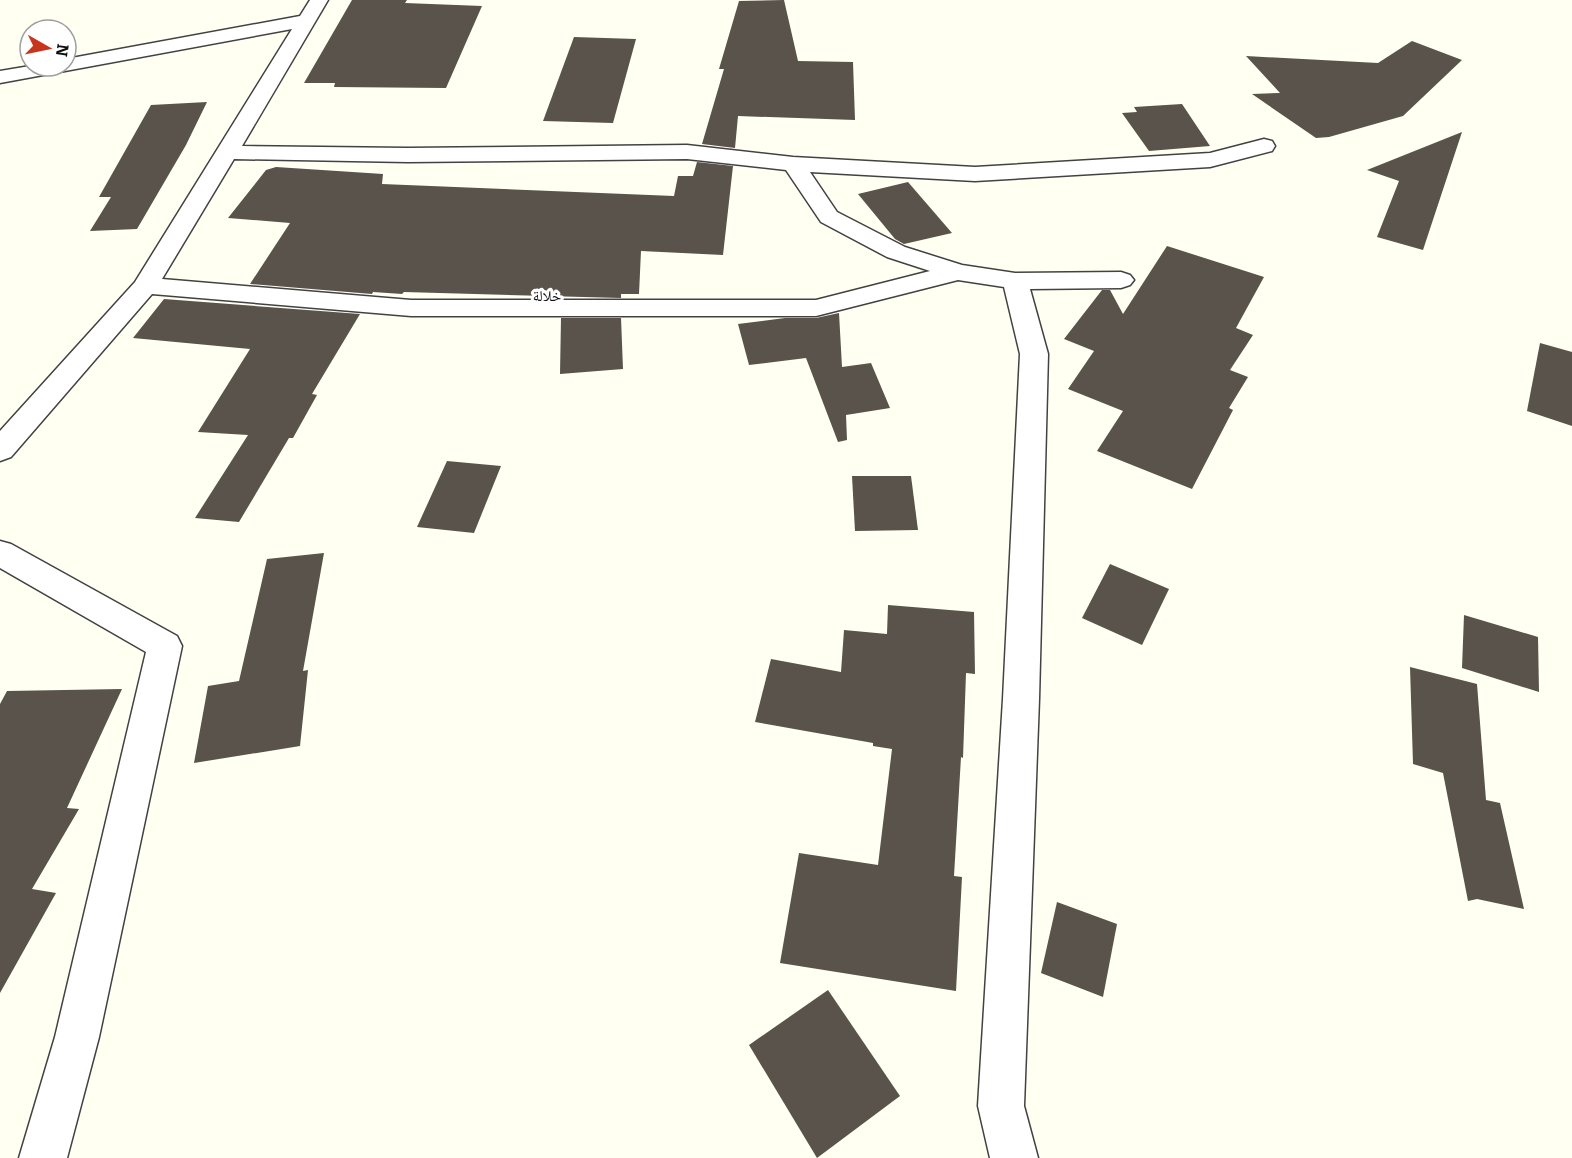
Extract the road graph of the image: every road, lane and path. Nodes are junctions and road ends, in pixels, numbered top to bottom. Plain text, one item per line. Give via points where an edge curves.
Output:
1 (319, 0) edge
2 (305, 21) junction
3 (78, 63) edge
4 (18, 74) edge
5 (0, 77) edge
6 (1264, 146) dead end
7 (226, 152) junction
8 (793, 164) junction
9 (958, 272) junction
10 (1121, 280) dead end
11 (1015, 281) junction
12 (145, 286) junction
13 (0, 450) edge
14 (0, 553) edge
15 (44, 1158) edge
16 (1014, 1158) edge

1 - 2 street
2 - 3 street
2 - 7 street
4 - 5 street
6 - 8 street via 1210,160 975,174
7 - 8 street via 687,152
7 - 12 street
8 - 9 street via 829,217 896,252
9 - 11 street
9 - 12 street via 816,308 411,308
10 - 11 street
11 - 16 street via 1034,354 1001,1106
12 - 13 street
14 - 15 street via 165,646 77,1037

